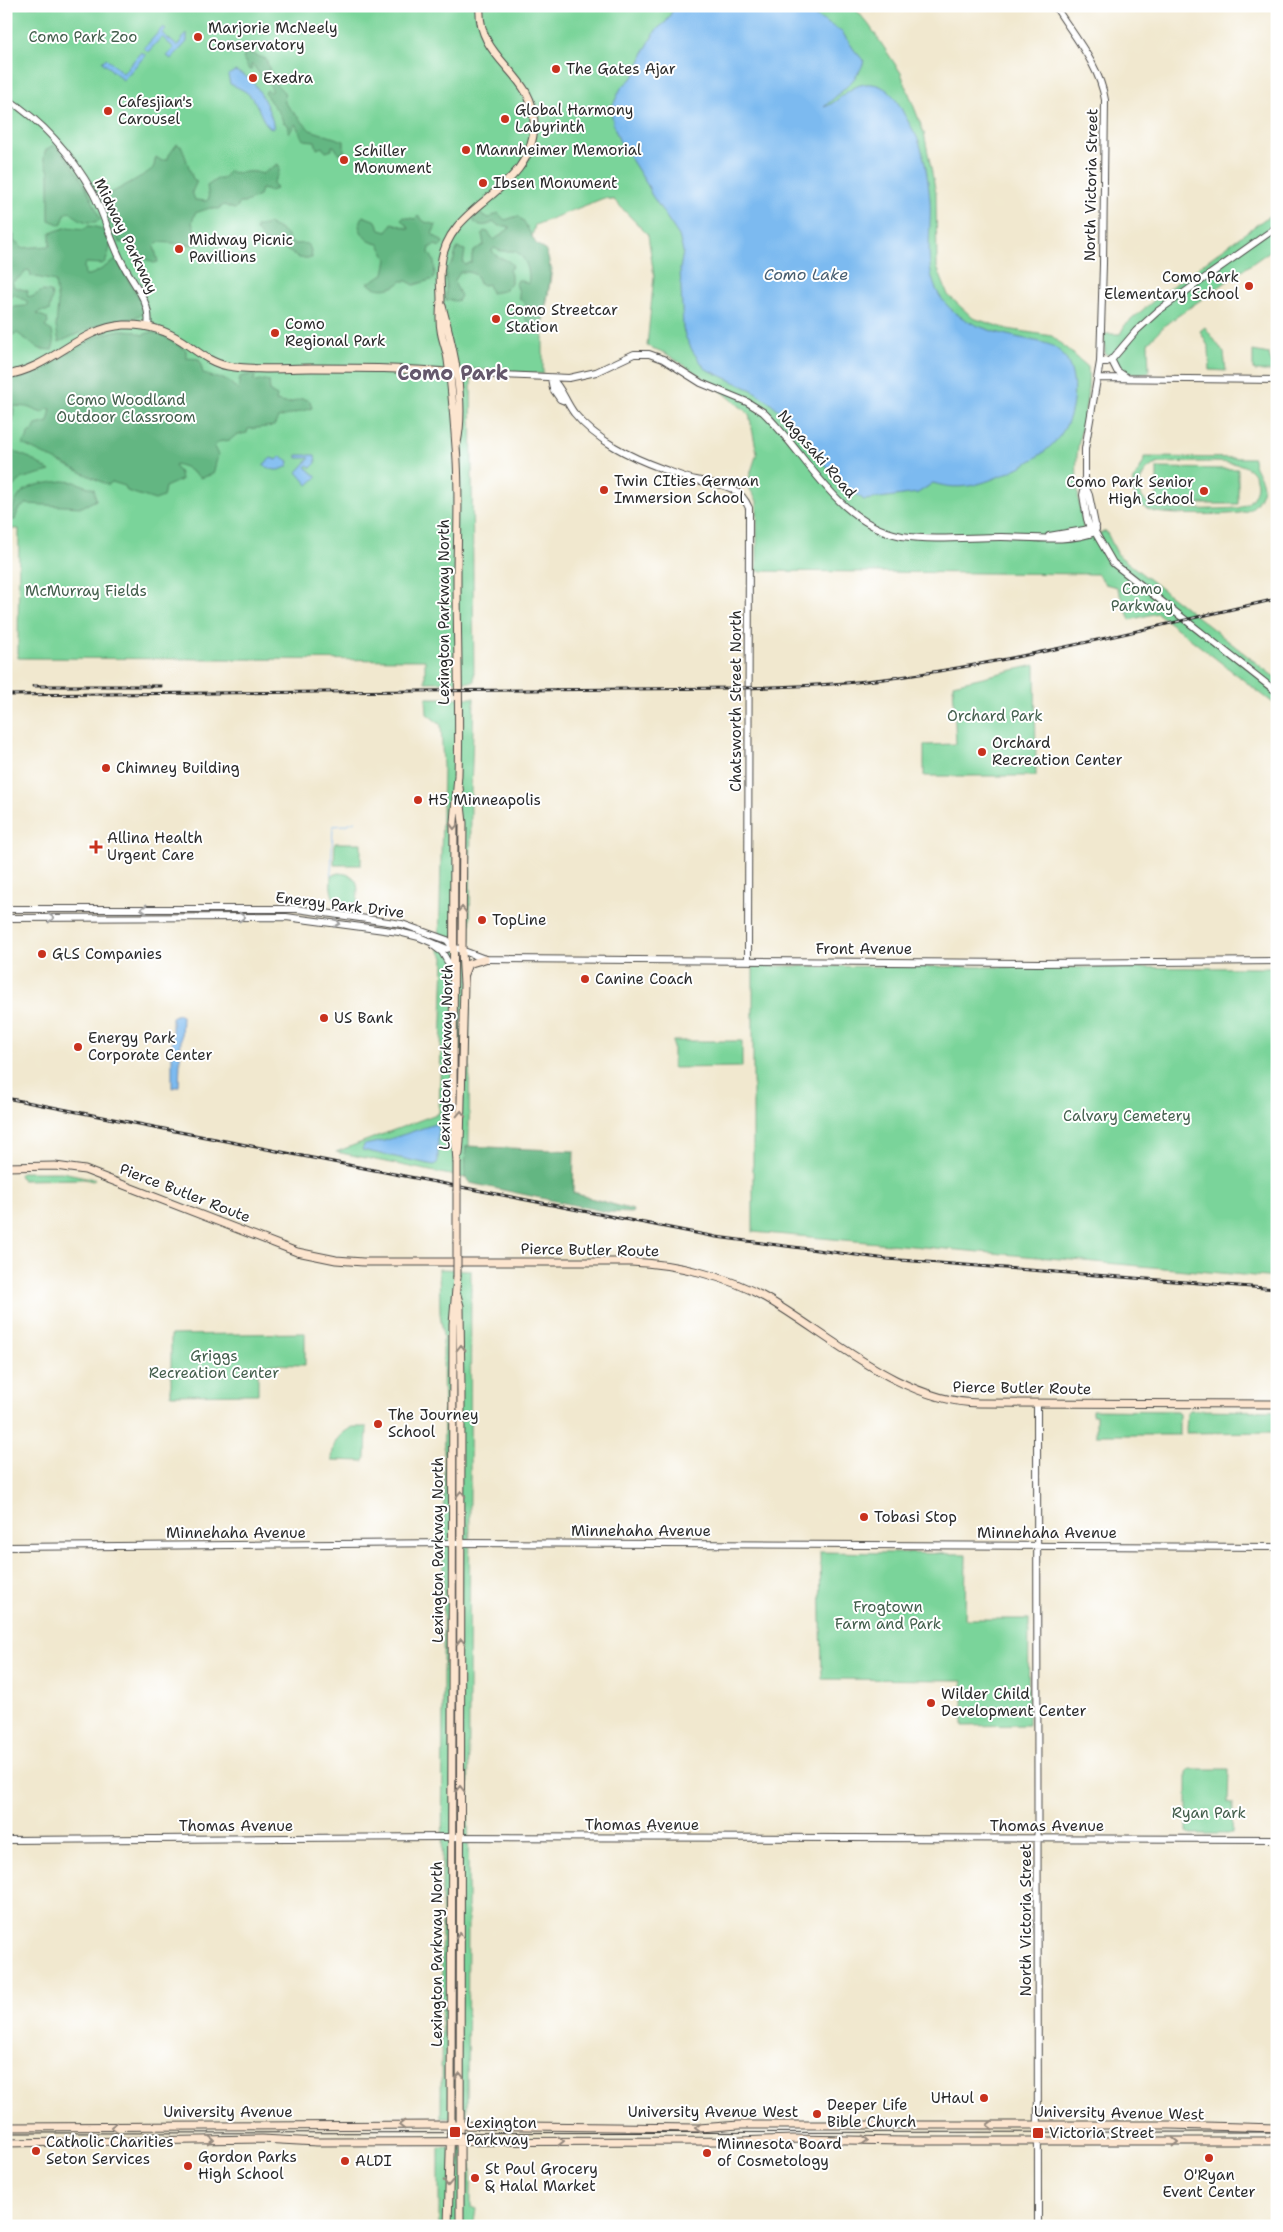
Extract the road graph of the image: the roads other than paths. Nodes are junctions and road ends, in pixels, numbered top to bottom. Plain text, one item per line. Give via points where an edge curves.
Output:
1 (480, 6) edge
2 (1055, 6) edge
3 (6, 98) edge
4 (1274, 229) edge
5 (148, 326) junction
6 (1111, 359) junction
7 (1100, 362) junction
8 (453, 372) junction
9 (6, 376) edge
10 (551, 378) junction
11 (1098, 378) junction
12 (1130, 378) junction
13 (1277, 380) edge
14 (1085, 486) junction
15 (1085, 512) junction
16 (1094, 529) junction
17 (1069, 532) junction
18 (1042, 537) junction
19 (1277, 692) edge
20 (458, 777) junction
21 (6, 910) edge
22 (6, 918) edge
23 (422, 938) junction
24 (453, 947) junction
25 (462, 951) junction
26 (485, 959) junction
27 (748, 960) junction
28 (1277, 961) edge
29 (453, 971) junction
30 (463, 980) junction
31 (457, 1162) junction
32 (6, 1167) edge
33 (457, 1295) junction
34 (1037, 1403) junction
35 (1277, 1404) edge
36 (452, 1543) junction
37 (460, 1543) junction
38 (1038, 1545) junction
39 (1277, 1546) edge
40 (6, 1547) edge
41 (451, 1838) junction
42 (460, 1838) junction
43 (1038, 1839) junction
44 (1277, 1839) edge
45 (6, 1840) edge
46 (450, 2125) junction
47 (460, 2125) junction
48 (1038, 2125) junction
49 (6, 2127) edge
50 (1277, 2128) edge
51 (450, 2141) junction
52 (460, 2141) junction
53 (1039, 2142) junction
54 (1277, 2142) edge
55 (6, 2143) edge
56 (448, 2226) edge
57 (460, 2226) edge
58 (1038, 2226) edge

1 - 8 main road, Lexington Parkway North via 481,25 487,43 530,97 534,137 528,155 516,173 457,226 445,248 440,270 439,311 441,333
2 - 7 street, North Victoria Street via 1103,85
3 - 5 street, Midway Parkway via 32,116 56,139 94,194 122,263 149,310
4 - 6 street via 1152,316
5 - 8 main road via 229,366
5 - 9 main road via 124,325 98,330 31,368
6 - 7 street
6 - 12 street via 1116,372
7 - 11 street, North Victoria Street
8 - 10 street
8 - 20 main road, Lexington Parkway North
10 - 18 street, Nagasaki Road via 585,375 642,353 659,356 702,384 763,412 842,503 854,515 874,526 911,537
10 - 27 street, Chatsworth Street North via 560,399 584,424 613,446 637,459 694,480 731,487 745,499 750,514
11 - 12 street
11 - 14 street, North Victoria Street via 1085,450
12 - 13 street
14 - 15 street, North Victoria Street
14 - 16 street via 1090,495
15 - 16 street, North Victoria Street
15 - 17 street via 1081,525
16 - 17 street
16 - 18 street via 1076,538
16 - 19 street via 1113,563
17 - 18 street
20 -> 24 main road, Lexington Parkway North via 454,823
25 -> 20 main road, Lexington Parkway North via 463,823
24 -> 21 street, Energy Park Drive via 447,940 402,924 297,909
22 -> 23 street, Energy Park Drive via 286,917
23 - 24 street, Energy Park Drive via 447,948
23 - 29 street via 442,952
24 - 25 street, Front Avenue
24 - 29 main road, Lexington Parkway North
25 - 26 street, Front Avenue
25 - 30 main road, Lexington Parkway North
26 - 27 street, Front Avenue
26 - 30 main road via 468,964
27 - 28 street, Front Avenue
29 - 31 main road, Lexington Parkway North via 453,1105
31 -> 30 main road, Lexington Parkway North via 461,1124
31 - 33 main road, bridge
32 - 34 main road, Pierce Butler Route via 55,1166 85,1170 292,1250 336,1260 637,1262 681,1268 757,1293 892,1378 927,1394 969,1403
33 - 36 main road, Lexington Parkway North via 453,1324
37 -> 33 main road, Lexington Parkway North via 461,1324
34 - 35 main road, Pierce Butler Route
34 - 38 street, North Victoria Street
36 - 37 street, Minnehaha Avenue
36 - 40 street, Minnehaha Avenue
36 - 41 main road, Lexington Parkway North
37 - 38 street, Minnehaha Avenue
42 -> 37 main road, Lexington Parkway North
38 - 39 street, Minnehaha Avenue
38 - 43 street, North Victoria Street
41 - 42 street, Thomas Avenue
41 - 45 street, Thomas Avenue
41 - 46 main road, Lexington Parkway North
42 - 43 street, Thomas Avenue
47 -> 42 main road, Lexington Parkway North
43 - 44 street, Thomas Avenue
43 - 48 street, North Victoria Street
46 - 47 main road, University Avenue West
46 -> 49 main road, University Avenue
46 - 51 main road, Lexington Parkway North
48 -> 47 main road, University Avenue West via 651,2128
47 - 52 main road, Lexington Parkway North
48 - 50 main road, University Avenue West
48 - 53 street, North Victoria Street
51 - 52 main road, University Avenue West
55 -> 51 main road, University Avenue via 262,2139
51 -> 56 main road, Lexington Parkway North
52 -> 53 main road, University Avenue West via 801,2139
52 - 57 main road, Lexington Parkway North
53 -> 54 main road, University Avenue West
53 - 58 street, North Victoria Street

